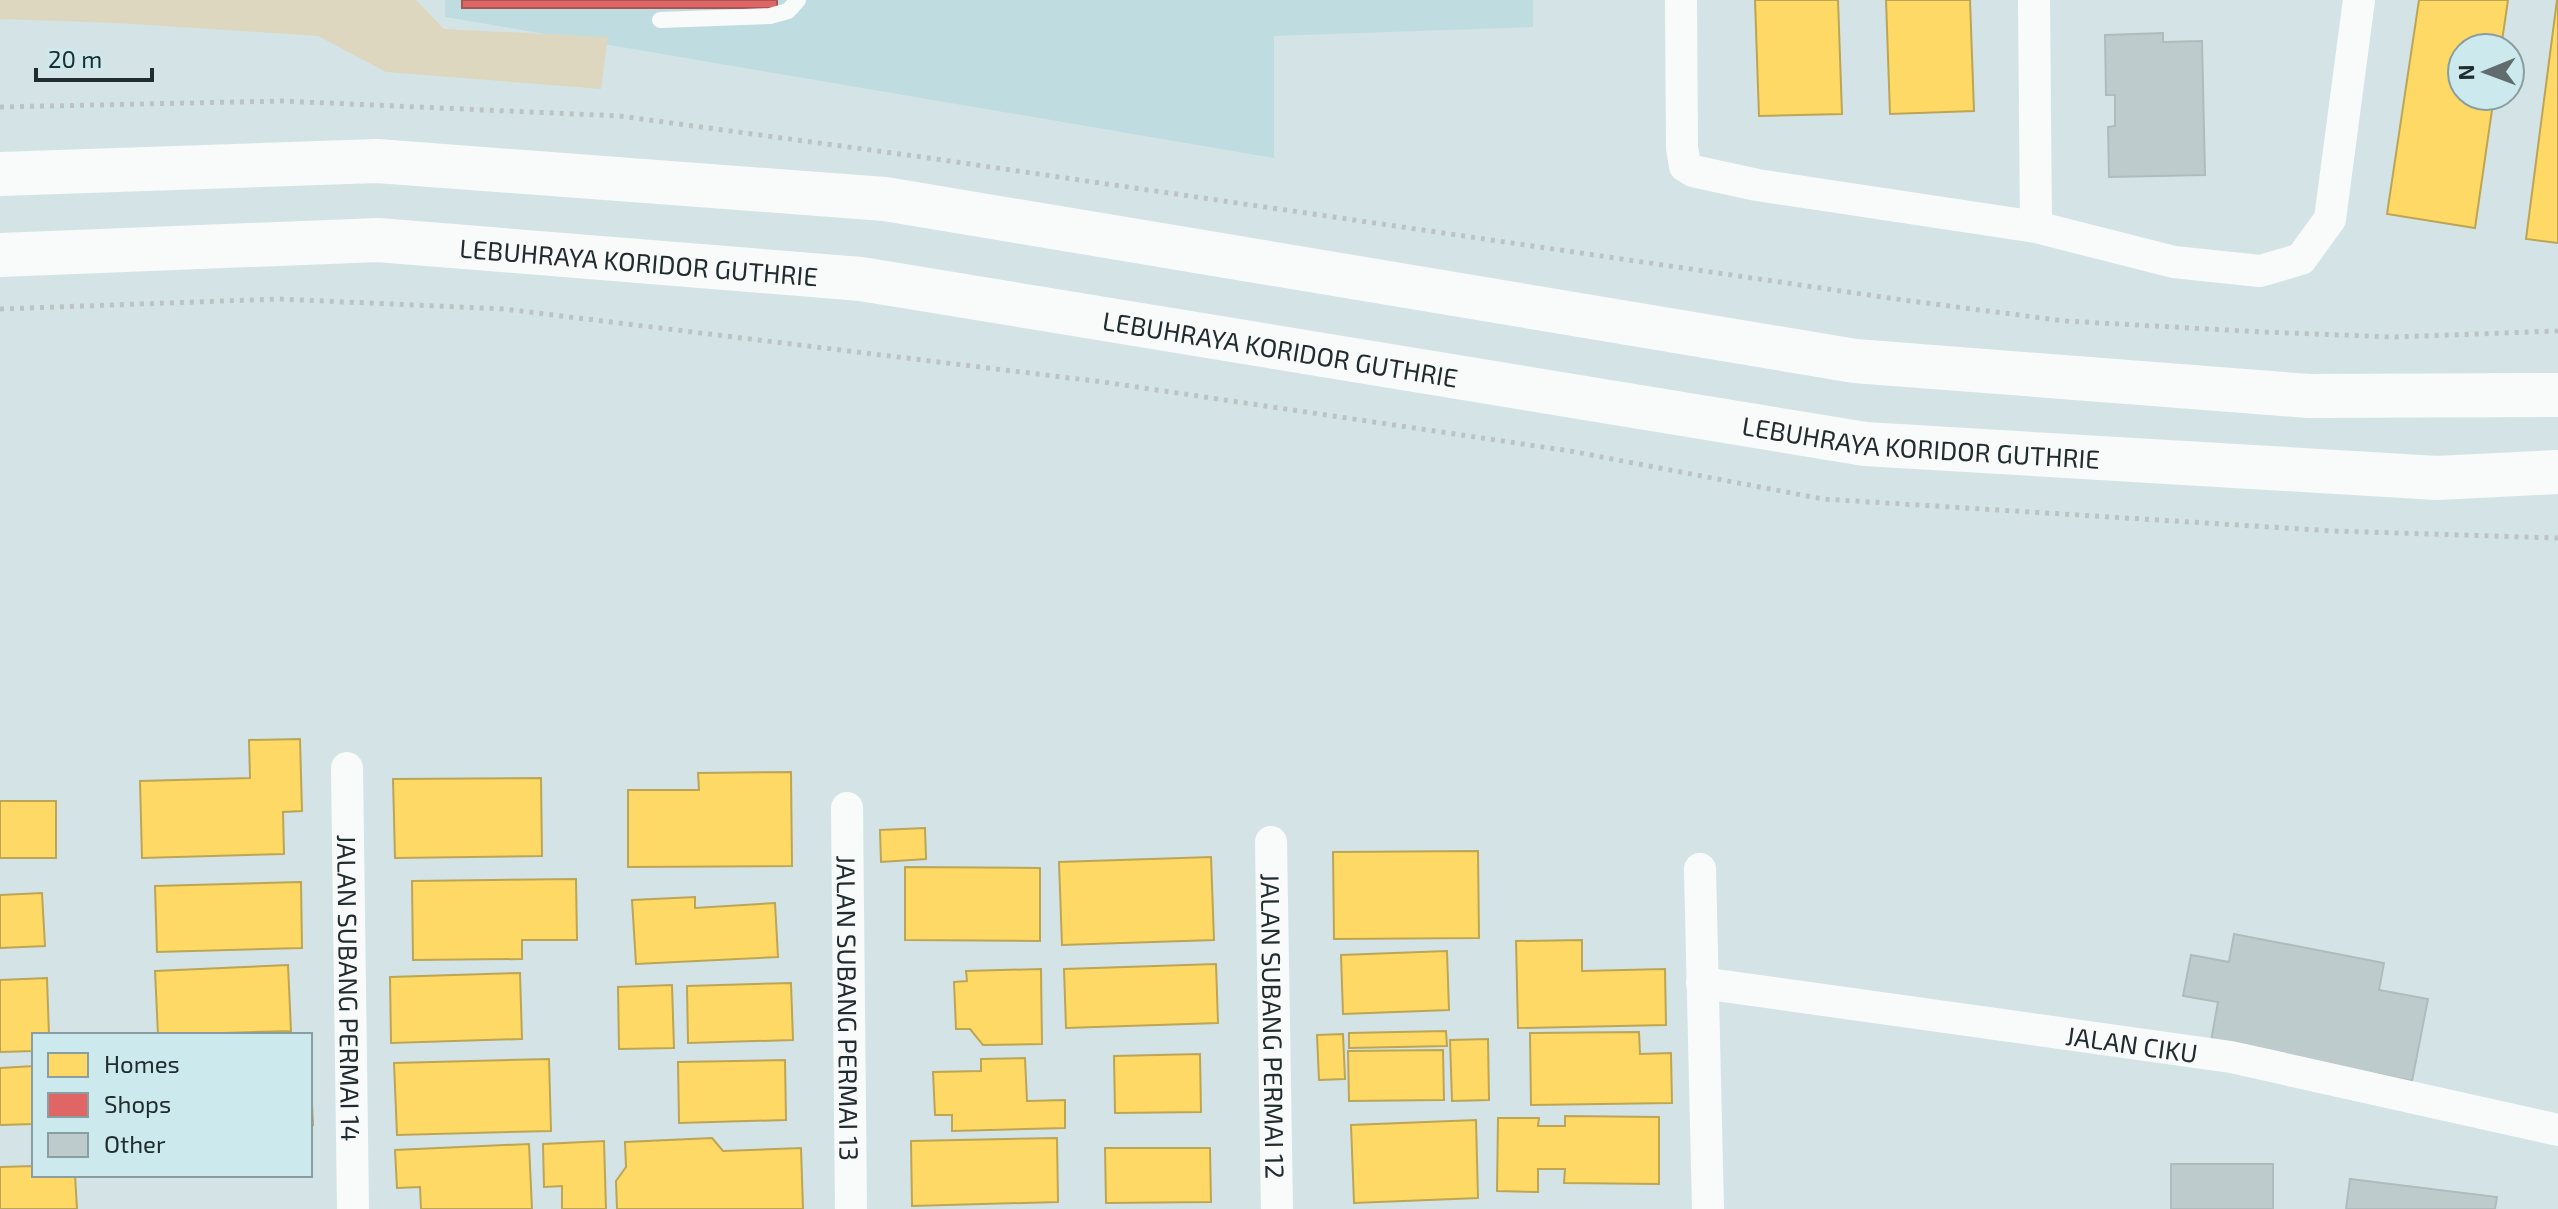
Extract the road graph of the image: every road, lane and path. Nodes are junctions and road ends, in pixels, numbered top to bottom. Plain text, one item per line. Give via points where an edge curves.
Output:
1 (798, 0) edge
2 (1681, 0) edge
3 (2034, 0) edge
4 (2359, 0) edge
5 (660, 20) dead end
6 (0, 107) edge
7 (0, 174) edge
8 (2036, 227) junction
9 (0, 255) edge
10 (0, 309) edge
11 (2558, 331) edge
12 (2558, 395) edge
13 (2558, 472) edge
14 (2558, 538) edge
15 (347, 768) dead end
16 (847, 808) dead end
17 (1271, 842) dead end
18 (1700, 869) dead end
19 (1702, 983) junction
20 (2558, 1130) edge
21 (353, 1209) edge
22 (851, 1209) edge
23 (1277, 1209) edge
24 (1708, 1209) edge

1 - 5 lane via 788,11 770,16
2 - 8 street via 1685,166 1730,180
3 - 8 street
4 - 8 street via 2330,219 2301,259 2260,271 2174,262
6 - 11 path via 283,101 620,116 2065,321 2394,337
7 - 12 highway via 377,161 885,199 1855,361 2309,396
9 - 13 highway, LEBUHRAYA KORIDOR GUTHRIE via 378,240 861,279 1865,444 2437,478
10 - 14 path via 279,299 504,309 1119,384 1570,451 1823,499 2333,531
15 - 21 street, JALAN SUBANG PERMAI 14
16 - 22 street, JALAN SUBANG PERMAI 13
17 - 23 street, JALAN SUBANG PERMAI 12
18 - 19 street
19 - 20 street, JALAN CIKU via 2231,1057
19 - 24 street

